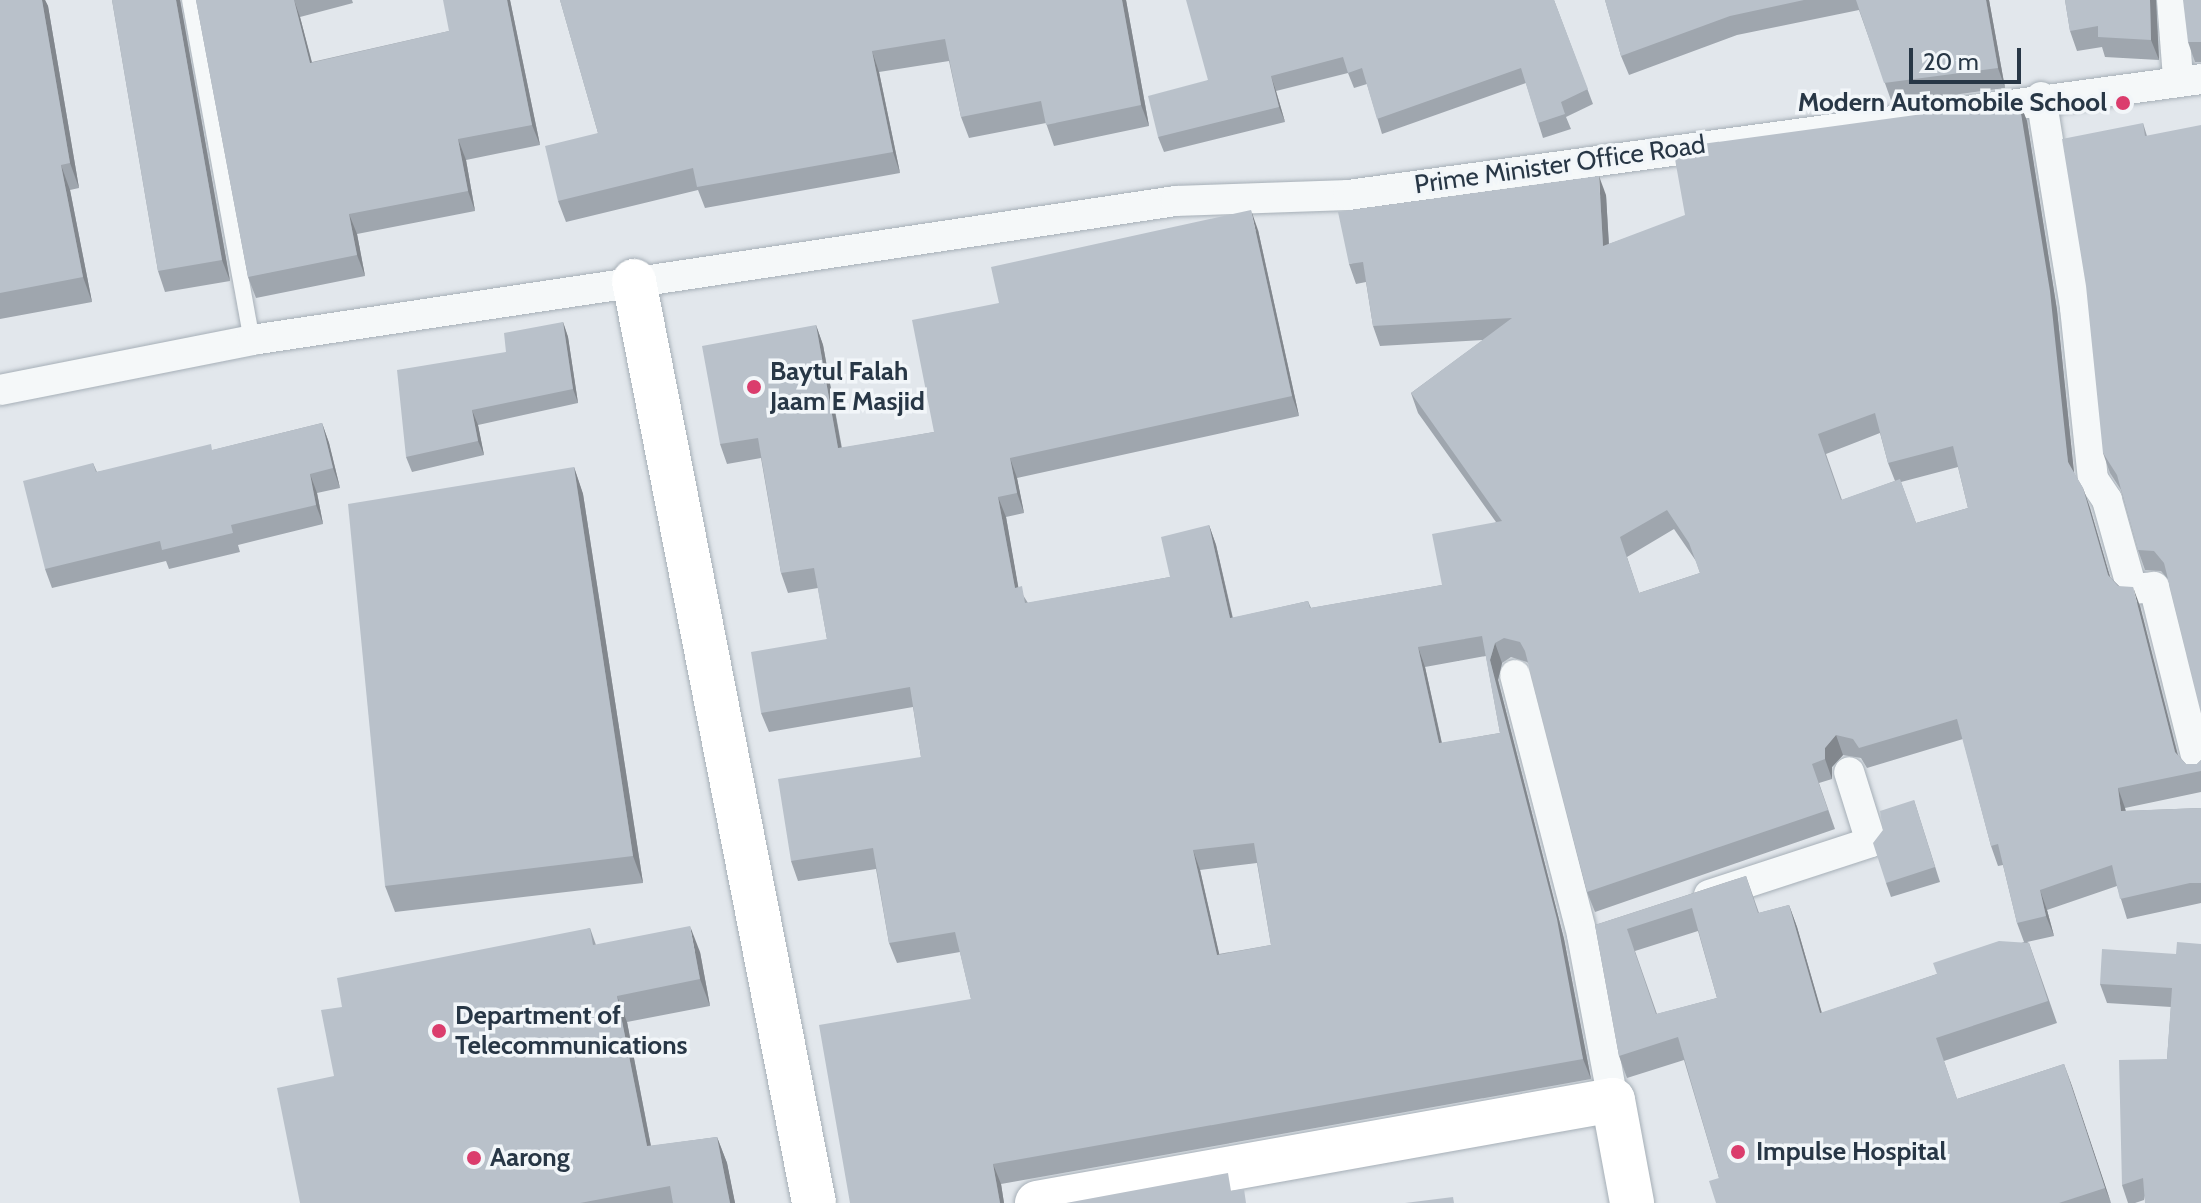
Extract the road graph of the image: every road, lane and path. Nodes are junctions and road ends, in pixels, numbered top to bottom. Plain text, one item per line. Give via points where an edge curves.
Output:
1 (190, 0) edge
2 (2172, 0) edge
3 (2189, 78) edge
4 (2041, 97) junction
5 (634, 281) junction
6 (252, 340) junction
7 (0, 390) edge
8 (1515, 675) dead end
9 (2199, 767) edge
10 (1849, 772) dead end
11 (1683, 903) edge
12 (1611, 926) edge
13 (1582, 935) junction
14 (1613, 1100) junction
15 (814, 1203) edge
16 (1037, 1203) edge
17 (1632, 1203) edge

1 - 6 lane
2 - 3 street
3 - 4 street, Prime Minister Office Road
4 - 5 street, Prime Minister Office Road via 1348,195 1176,201
4 - 9 street via 2075,308 2093,479 2107,500 2132,589 2154,587
5 - 6 street, Prime Minister Office Road
5 - 15 street
6 - 7 street, Prime Minister Office Road
8 - 13 street
10 - 11 street via 1871,842
12 - 13 street
13 - 14 street
14 - 16 street
14 - 17 street

